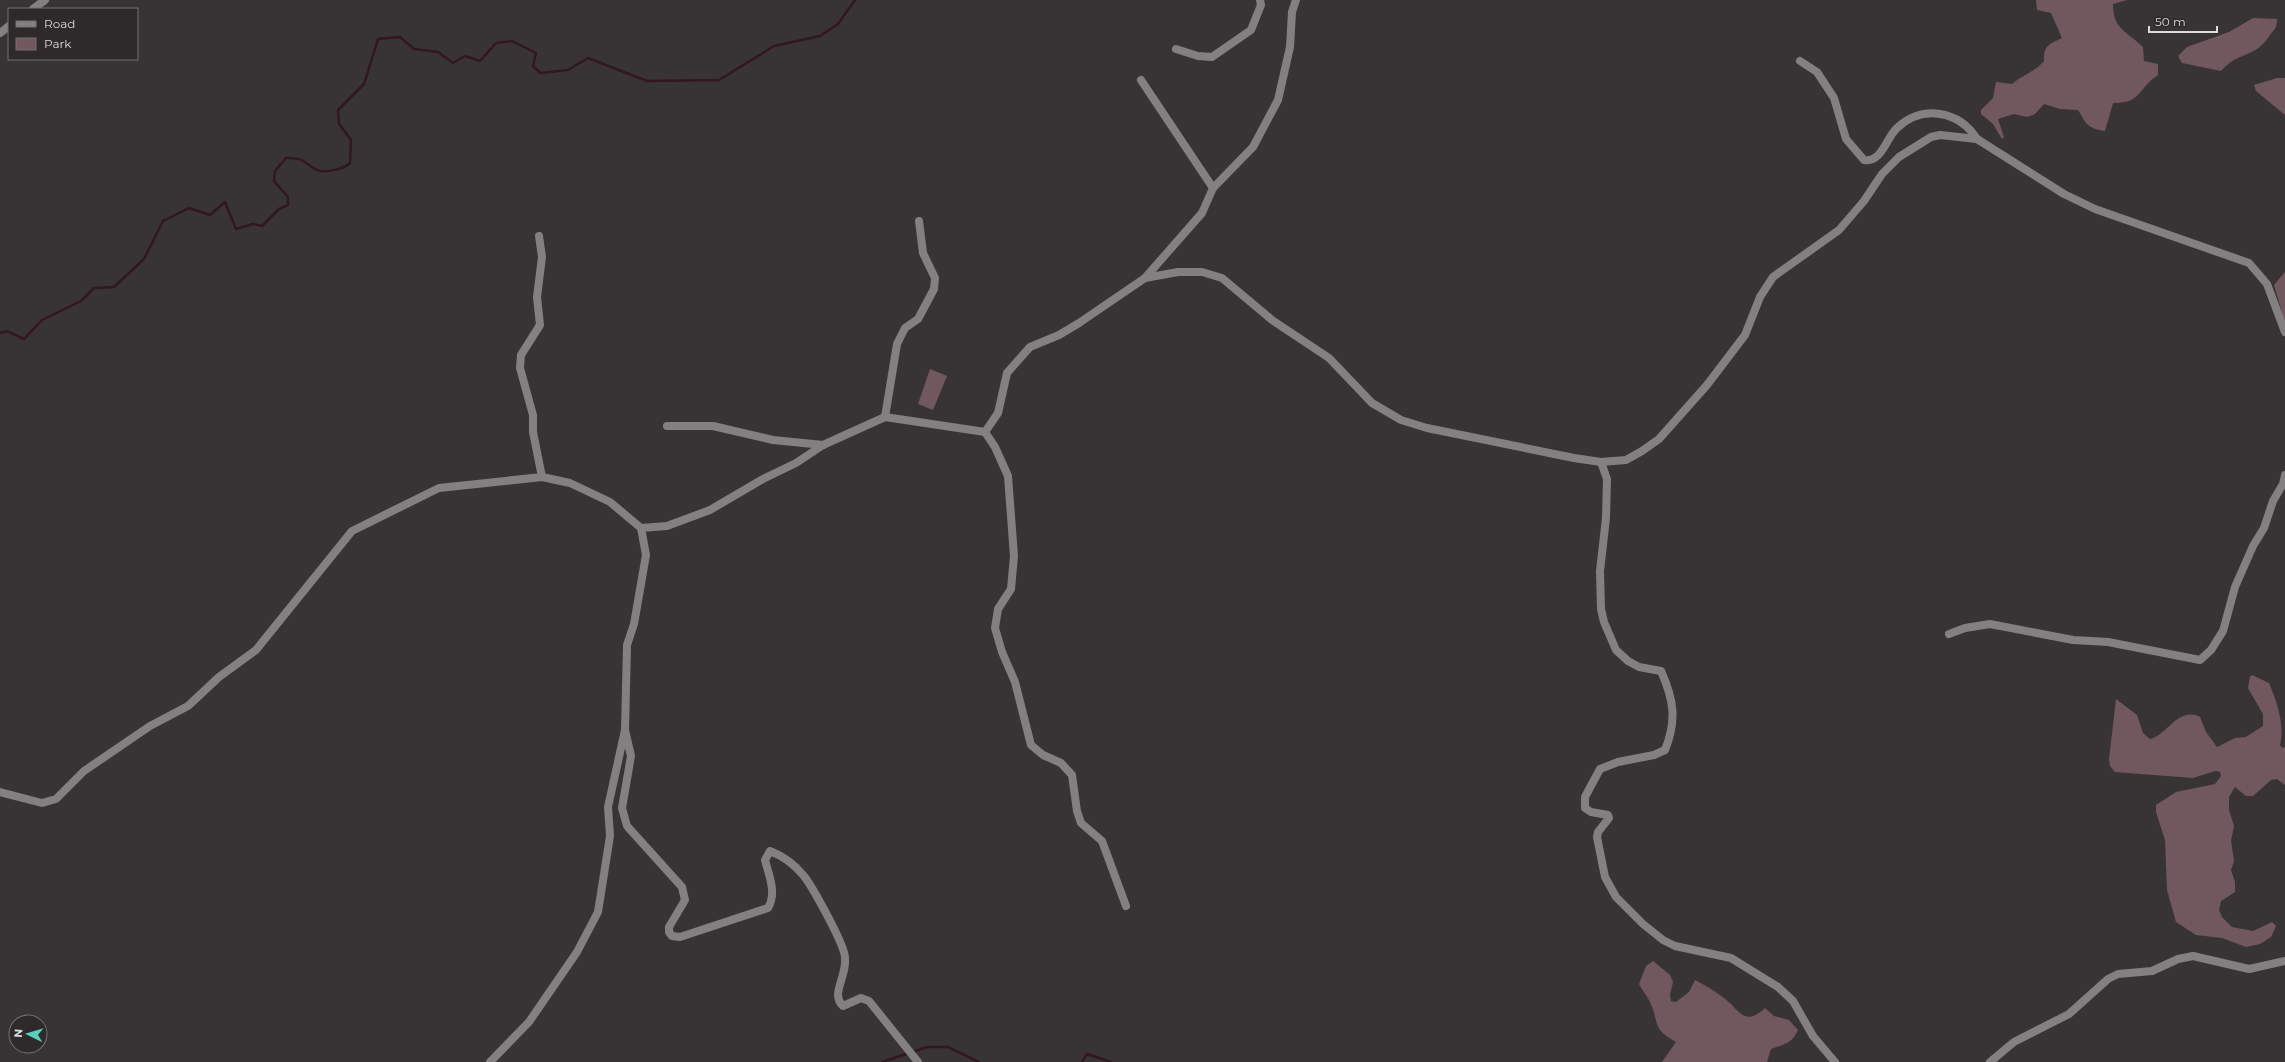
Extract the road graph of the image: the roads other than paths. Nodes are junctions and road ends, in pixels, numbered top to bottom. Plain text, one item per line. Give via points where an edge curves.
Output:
1 (45, 0) edge
2 (1260, 0) edge
3 (1296, 0) edge
4 (34, 8) edge
5 (8, 27) edge
6 (0, 33) edge
7 (1176, 49) dead end
8 (1800, 61) dead end
9 (1141, 80) dead end
10 (1978, 139) junction
11 (1212, 188) junction
12 (919, 221) dead end
13 (539, 236) dead end
14 (1145, 278) junction
15 (2285, 332) edge
16 (885, 418) junction
17 (667, 426) dead end
18 (985, 432) junction
19 (823, 445) junction
20 (1602, 462) junction
21 (2285, 475) edge
22 (542, 477) junction
23 (641, 528) junction
24 (1949, 634) dead end
25 (625, 730) junction
26 (0, 792) edge
27 (1126, 906) dead end
28 (2285, 961) edge
29 (490, 1062) edge
30 (918, 1062) edge
31 (1835, 1062) edge
32 (1990, 1062) edge

1 - 4 street
2 - 7 street via 1251,30 1212,57 1198,56
3 - 11 street via 1292,12 1290,47 1278,100 1253,147
5 - 6 street
8 - 10 street via 1817,72 1834,98 1846,139 1864,160 1876,158 1903,123 1932,113 1958,119 1970,128
9 - 11 street
10 - 15 street via 2064,194 2096,209 2249,263 2267,284
10 - 20 street via 1940,135 1931,137 1899,157 1882,174 1864,201 1839,230 1773,277 1760,297 1745,335 1707,385 1659,438 1626,460
11 - 14 street via 1202,213
12 - 16 street via 923,253 935,278 934,289 918,319 905,328 897,344
13 - 22 street via 542,257 537,297 540,325 520,355 520,368 533,415 533,432
14 - 18 street via 1079,323 1030,347 1006,373 998,413
14 - 20 street via 1178,272 1202,272 1222,278 1272,320 1329,358 1372,403 1401,420
16 - 18 street
16 - 19 street
17 - 19 street via 713,426 773,440
18 - 27 street via 1008,476 1014,556 1011,589 998,609 995,628 1002,652 1015,682 1031,745 1043,755 1061,763 1072,775 1081,822 1102,841
19 - 23 street via 796,463 710,510 667,526
20 - 31 street via 1607,479 1600,572 1601,610 1604,622 1616,650 1628,661 1639,667 1660,671 1674,710 1670,739 1665,750 1654,755 1618,762 1600,770 1585,797 1585,808 1591,812 1608,815 1609,818 1597,837 1605,877 1616,897 1663,940 1675,946 1731,958 1778,987 1793,1001 1813,1036
21 - 24 street via 2264,528 2234,587 2223,630 2211,650 2200,660 2108,642 2074,640 1990,624 1965,628
22 - 23 street via 570,483 610,502
22 - 26 street via 439,488 352,531 256,650 219,677 188,706 150,726 84,771 56,799 42,803
23 - 25 street via 646,555 637,610 627,644
25 - 29 street via 608,807 610,836 598,912 577,952 529,1022
25 - 30 street via 631,756 622,808 627,826 682,887 685,900 669,927 672,936 680,937 768,908 773,900 773,891 766,855 770,851 782,856 804,876 846,957 837,1001 843,1006 861,998 869,1001
28 - 32 street via 2249,970 2193,956 2178,959 2152,971 2118,974 2108,979 2069,1014 2014,1042

